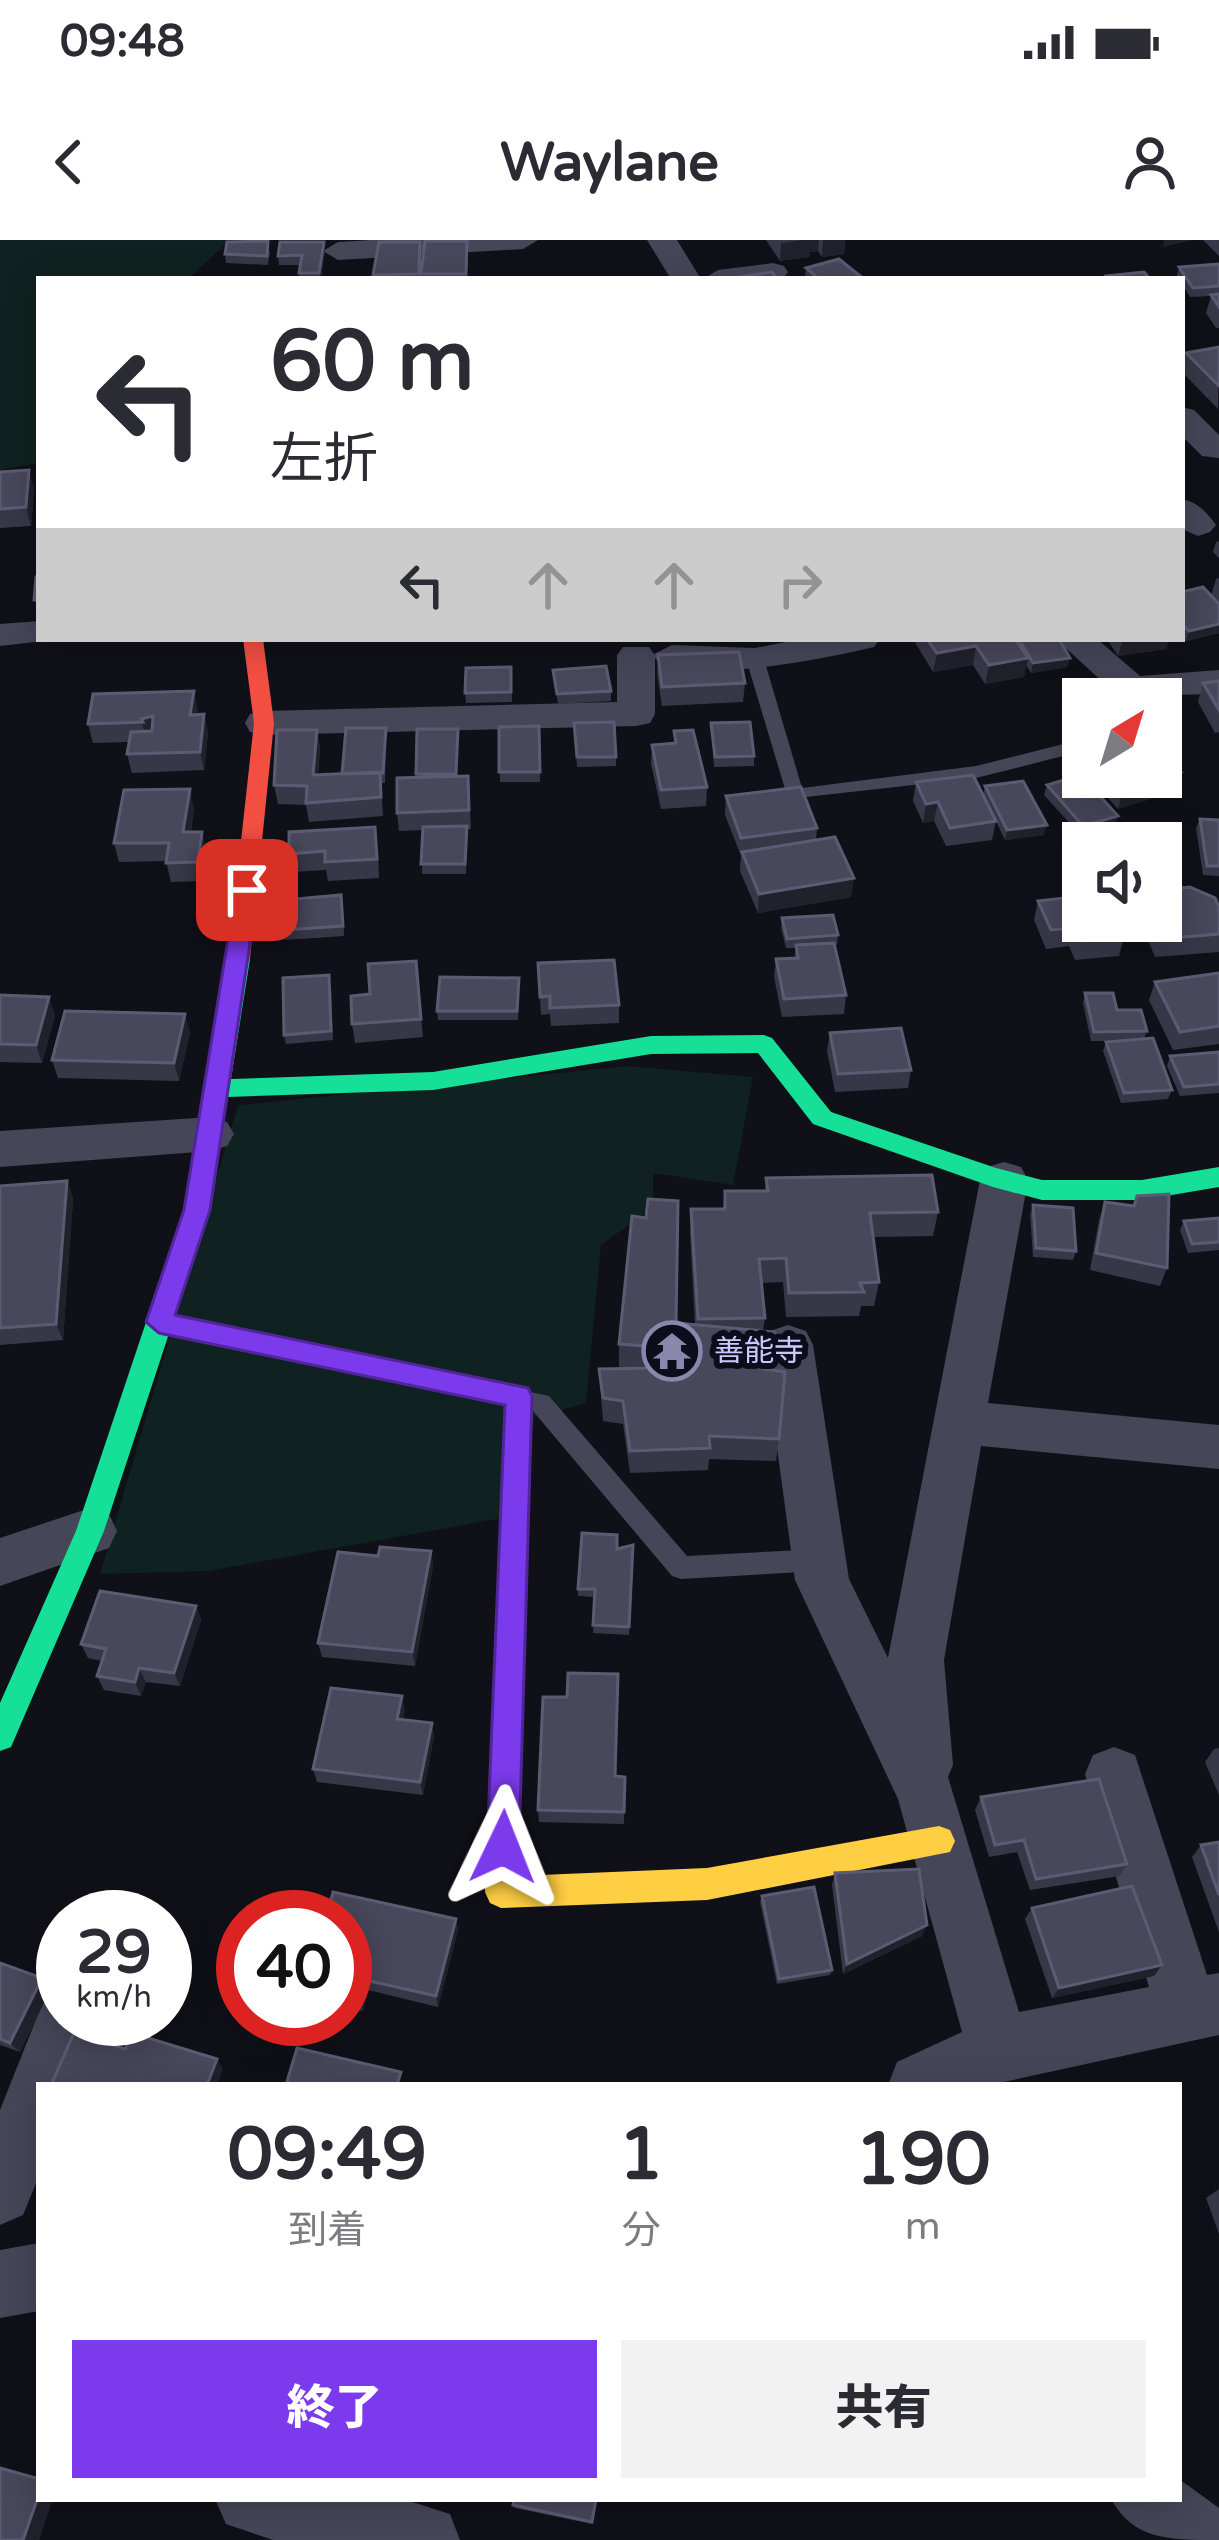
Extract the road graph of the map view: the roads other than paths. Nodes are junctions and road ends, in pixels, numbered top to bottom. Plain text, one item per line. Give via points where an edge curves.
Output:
1 (523, 240) edge
2 (662, 240) edge
3 (491, 245) junction
4 (339, 257) edge
5 (773, 272) edge
6 (489, 276) edge
7 (684, 276) edge
8 (742, 276) edge
9 (1185, 421) edge
10 (1205, 451) edge
11 (36, 632) edge
12 (0, 635) edge
13 (253, 642) edge
14 (844, 642) edge
15 (1078, 642) edge
16 (636, 647) edge
17 (754, 658) junction
18 (1119, 678) edge
19 (1219, 682) edge
20 (1182, 687) edge
21 (264, 723) junction
22 (1062, 750) edge
23 (214, 1111) junction
24 (0, 1149) edge
25 (1219, 1177) edge
26 (1004, 1180) junction
27 (159, 1322) junction
28 (788, 1345) dead end
29 (519, 1396) junction
30 (959, 1422) junction
31 (1219, 1447) edge
32 (90, 1531) junction
33 (820, 1560) junction
34 (0, 1562) edge
35 (0, 1737) edge
36 (1114, 1774) dead end
37 (933, 1818) junction
38 (1203, 2007) edge
39 (56, 2046) edge
40 (964, 2070) edge
41 (42, 2082) edge
42 (36, 2098) edge
43 (0, 2192) edge
44 (36, 2278) edge
45 (0, 2284) edge
46 (264, 2502) edge
47 (1152, 2502) edge
48 (424, 2540) edge
49 (1203, 2540) edge

1 - 3 street
2 - 7 street
3 - 4 street
3 - 6 street
5 - 8 street
9 - 10 street
11 - 12 street
13 - 21 street
14 - 17 street
15 - 18 street
16 - 17 street
16 - 21 street via 636,714
17 - 22 lane via 795,795 976,772
19 - 20 street
21 - 23 street
23 - 24 street
23 - 26 street via 651,1045 764,1044 822,1118
23 - 27 street via 197,1210
25 - 26 street via 1142,1190 1042,1190
26 - 30 street
27 - 29 lane
27 - 32 street
28 - 33 street
29 - 33 lane via 540,1402 681,1568
29 - 37 street via 501,1892 707,1884
30 - 31 street
30 - 37 street via 916,1660
32 - 34 street
32 - 35 street
33 - 37 street via 822,1580
36 - 38 street
37 - 40 street
38 - 40 street
39 - 41 street
42 - 43 street
44 - 45 street
46 - 48 street
47 - 49 street

